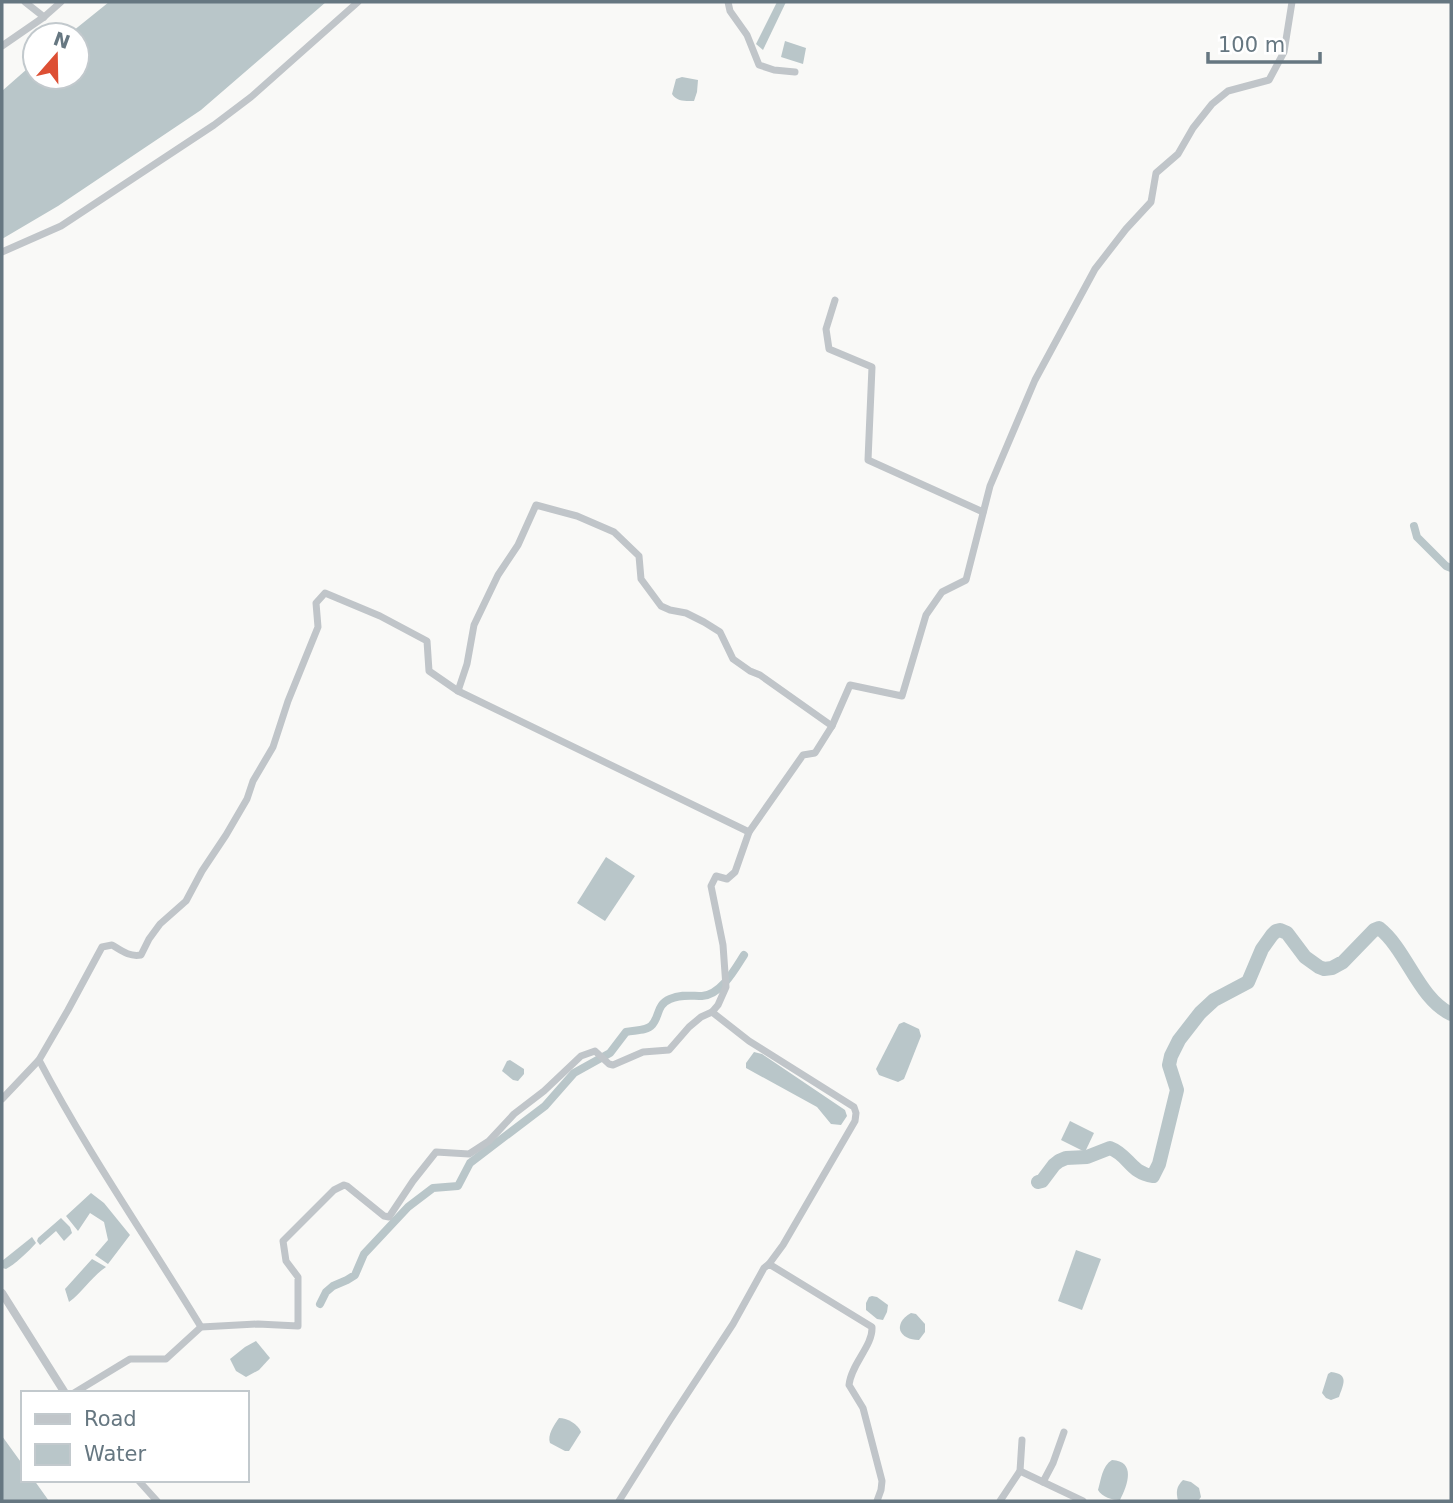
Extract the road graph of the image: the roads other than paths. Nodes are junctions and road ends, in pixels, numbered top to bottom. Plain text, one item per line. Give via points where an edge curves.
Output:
1 (25, 2) edge
2 (61, 2) edge
3 (358, 2) edge
4 (728, 2) edge
5 (1293, 2) edge
6 (44, 17) junction
7 (2, 46) edge
8 (795, 72) dead end
9 (2, 252) edge
10 (835, 300) dead end
11 (983, 512) junction
12 (458, 691) junction
13 (832, 726) junction
14 (749, 832) junction
15 (712, 1012) junction
16 (38, 1060) junction
17 (2, 1100) edge
18 (769, 1264) junction
19 (2, 1293) edge
20 (201, 1327) junction
21 (64, 1391) edge
22 (77, 1391) edge
23 (1064, 1432) dead end
24 (1022, 1440) dead end
25 (1020, 1471) junction
26 (140, 1482) edge
27 (1043, 1482) junction
28 (158, 1501) edge
29 (620, 1501) edge
30 (877, 1501) edge
31 (1000, 1501) edge
32 (1083, 1501) edge

1 - 6 street
2 - 6 street
3 - 9 street via 214,125 61,226
4 - 8 street via 759,65
5 - 11 street via 1284,52 1269,80 1228,91 1212,104 1178,154 1156,173 1151,202 1095,269 1035,380
6 - 7 street
10 - 11 street via 826,329 829,349 872,367 868,460
11 - 13 street via 966,580 942,592 926,615 902,696 850,685
12 - 13 street via 474,625 536,505 614,532 639,556 641,579 661,606 686,613 720,632 733,659
12 - 14 street
12 - 16 street via 429,671 427,641 325,593 316,603 318,627 273,747 186,901 160,924 141,955 127,954 112,945 102,947
13 - 14 street via 815,753 803,755
14 - 15 street via 735,872 727,879 716,876 711,886 726,988
15 - 18 street via 749,1041 854,1107 856,1113
15 - 20 street via 701,1017 669,1050 643,1052 617,1064 609,1064 593,1051 581,1056 489,1141 469,1154 436,1152 388,1217 347,1186 334,1190 283,1241 286,1261 298,1277 298,1326
16 - 17 street
16 - 20 street
18 - 29 street
18 - 30 street via 872,1327 849,1385 863,1408 880,1472
19 - 21 street
20 - 22 street via 166,1359 130,1359
23 - 27 street
24 - 25 street
25 - 27 street
25 - 31 street
26 - 28 street
27 - 32 street

